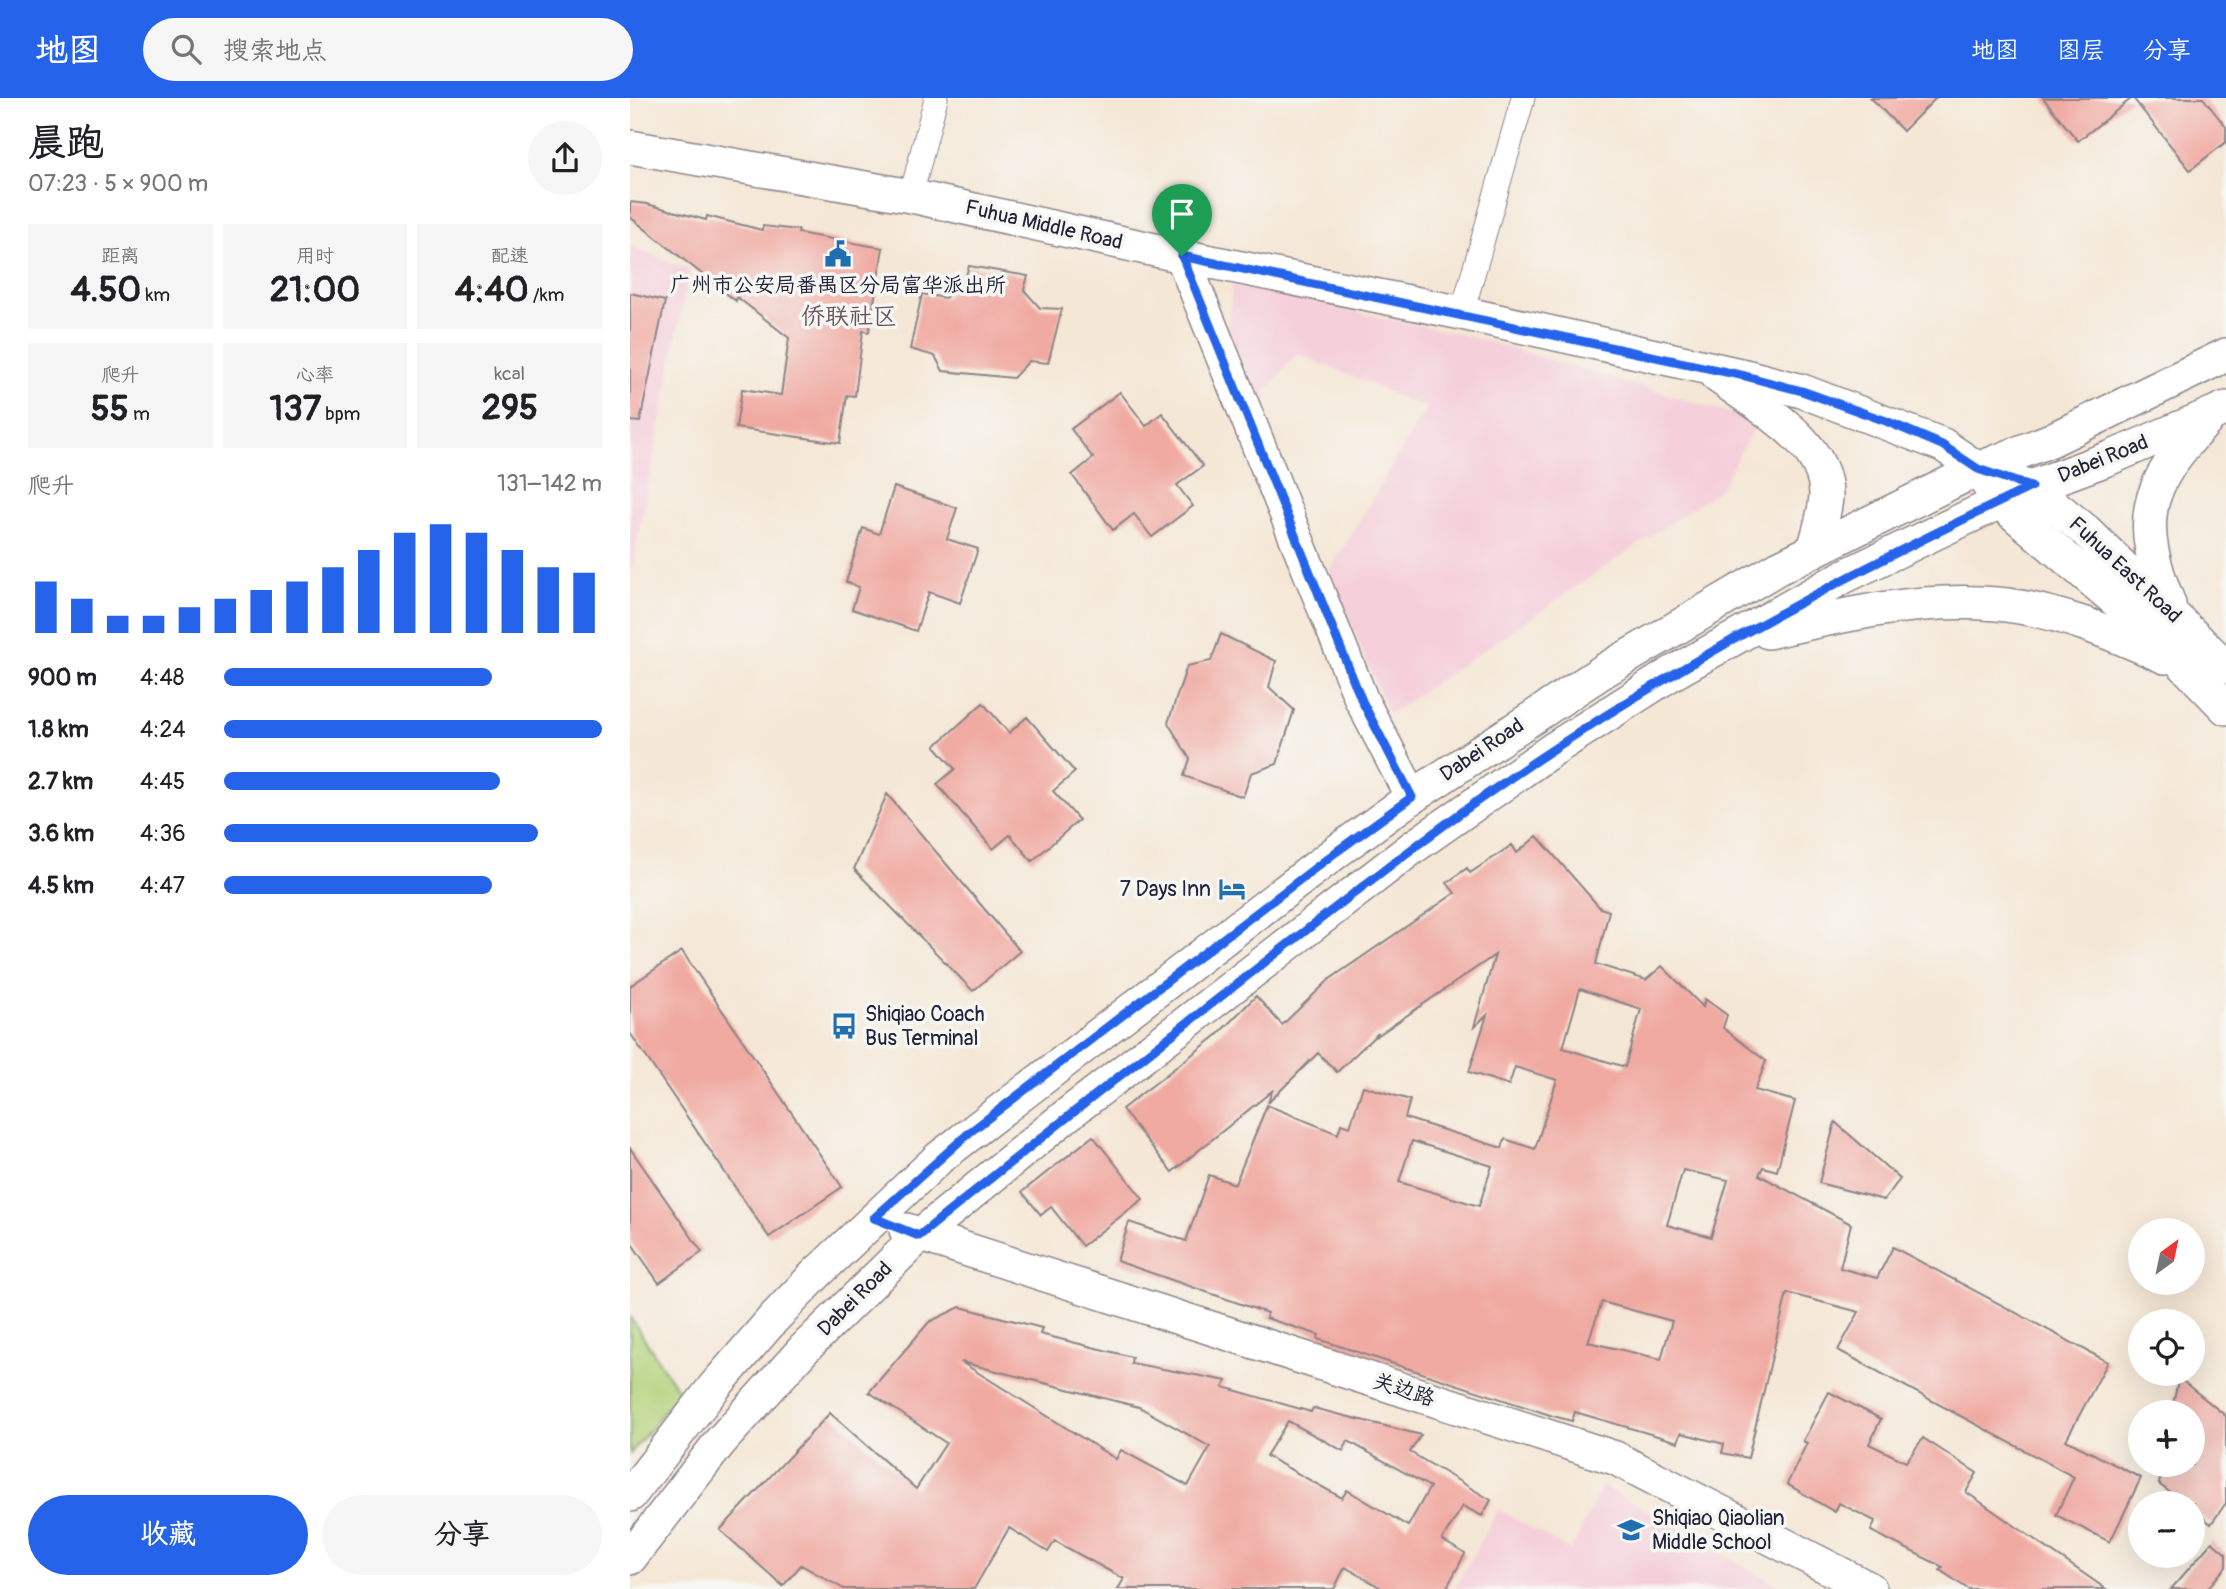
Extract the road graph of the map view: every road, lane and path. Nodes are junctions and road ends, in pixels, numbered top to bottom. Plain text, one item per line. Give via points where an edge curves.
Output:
1 (936, 98) edge
2 (1523, 98) edge
3 (630, 147) edge
4 (911, 196) junction
5 (1182, 256) junction
6 (1462, 313) junction
7 (2226, 355) edge
8 (1705, 367) junction
9 (2219, 410) edge
10 (1978, 469) junction
11 (2031, 487) junction
12 (2000, 502) junction
13 (1814, 549) junction
14 (2173, 613) junction
15 (1732, 640) junction
16 (2186, 667) junction
17 (2226, 667) edge
18 (2226, 708) edge
19 (1412, 797) junction
20 (874, 1218) junction
21 (919, 1236) junction
22 (630, 1495) edge
23 (630, 1558) edge
24 (1870, 1589) edge

1 - 4 street
2 - 6 street
3 - 4 main road, Fuhua Middle Road
4 - 5 main road, Fuhua Middle Road
5 - 6 main road, Fuhua Middle Road
5 - 19 main road via 1362,701
6 - 8 main road, Fuhua Middle Road
7 - 10 main road, Dabei Road via 2051,440
8 - 10 main road, Fuhua Middle Road via 1802,391 1886,421 1942,445
8 - 13 main road via 1799,435 1814,455 1826,493
9 - 11 main road, Dabei Road
9 - 14 main road via 2181,446 2164,472 2151,509 2147,527 2154,568
10 - 11 main road, Fuhua East Road
10 - 12 main road, Fuhua Middle Road
10 - 13 main road, Dabei Road
11 - 12 main road, Dabei Road
11 - 14 main road, Fuhua East Road
12 - 15 main road, Dabei Road via 1845,576
12 - 16 main road, Fuhua East Road via 2148,628
13 - 19 main road, Dabei Road via 1605,670
14 - 17 main road, Fuhua East Road
15 - 16 main road via 1852,613 1929,604 1998,604 2063,617
15 - 21 main road, Dabei Road via 1552,750 1412,848 1066,1115
16 - 18 main road, Fuhua East Road
19 - 20 main road, Dabei Road via 970,1132
20 - 21 main road, 关边路
20 - 22 main road, Dabei Road via 773,1319
21 - 23 main road, Dabei Road via 804,1349 720,1442
21 - 24 main road, 关边路 via 1615,1458

